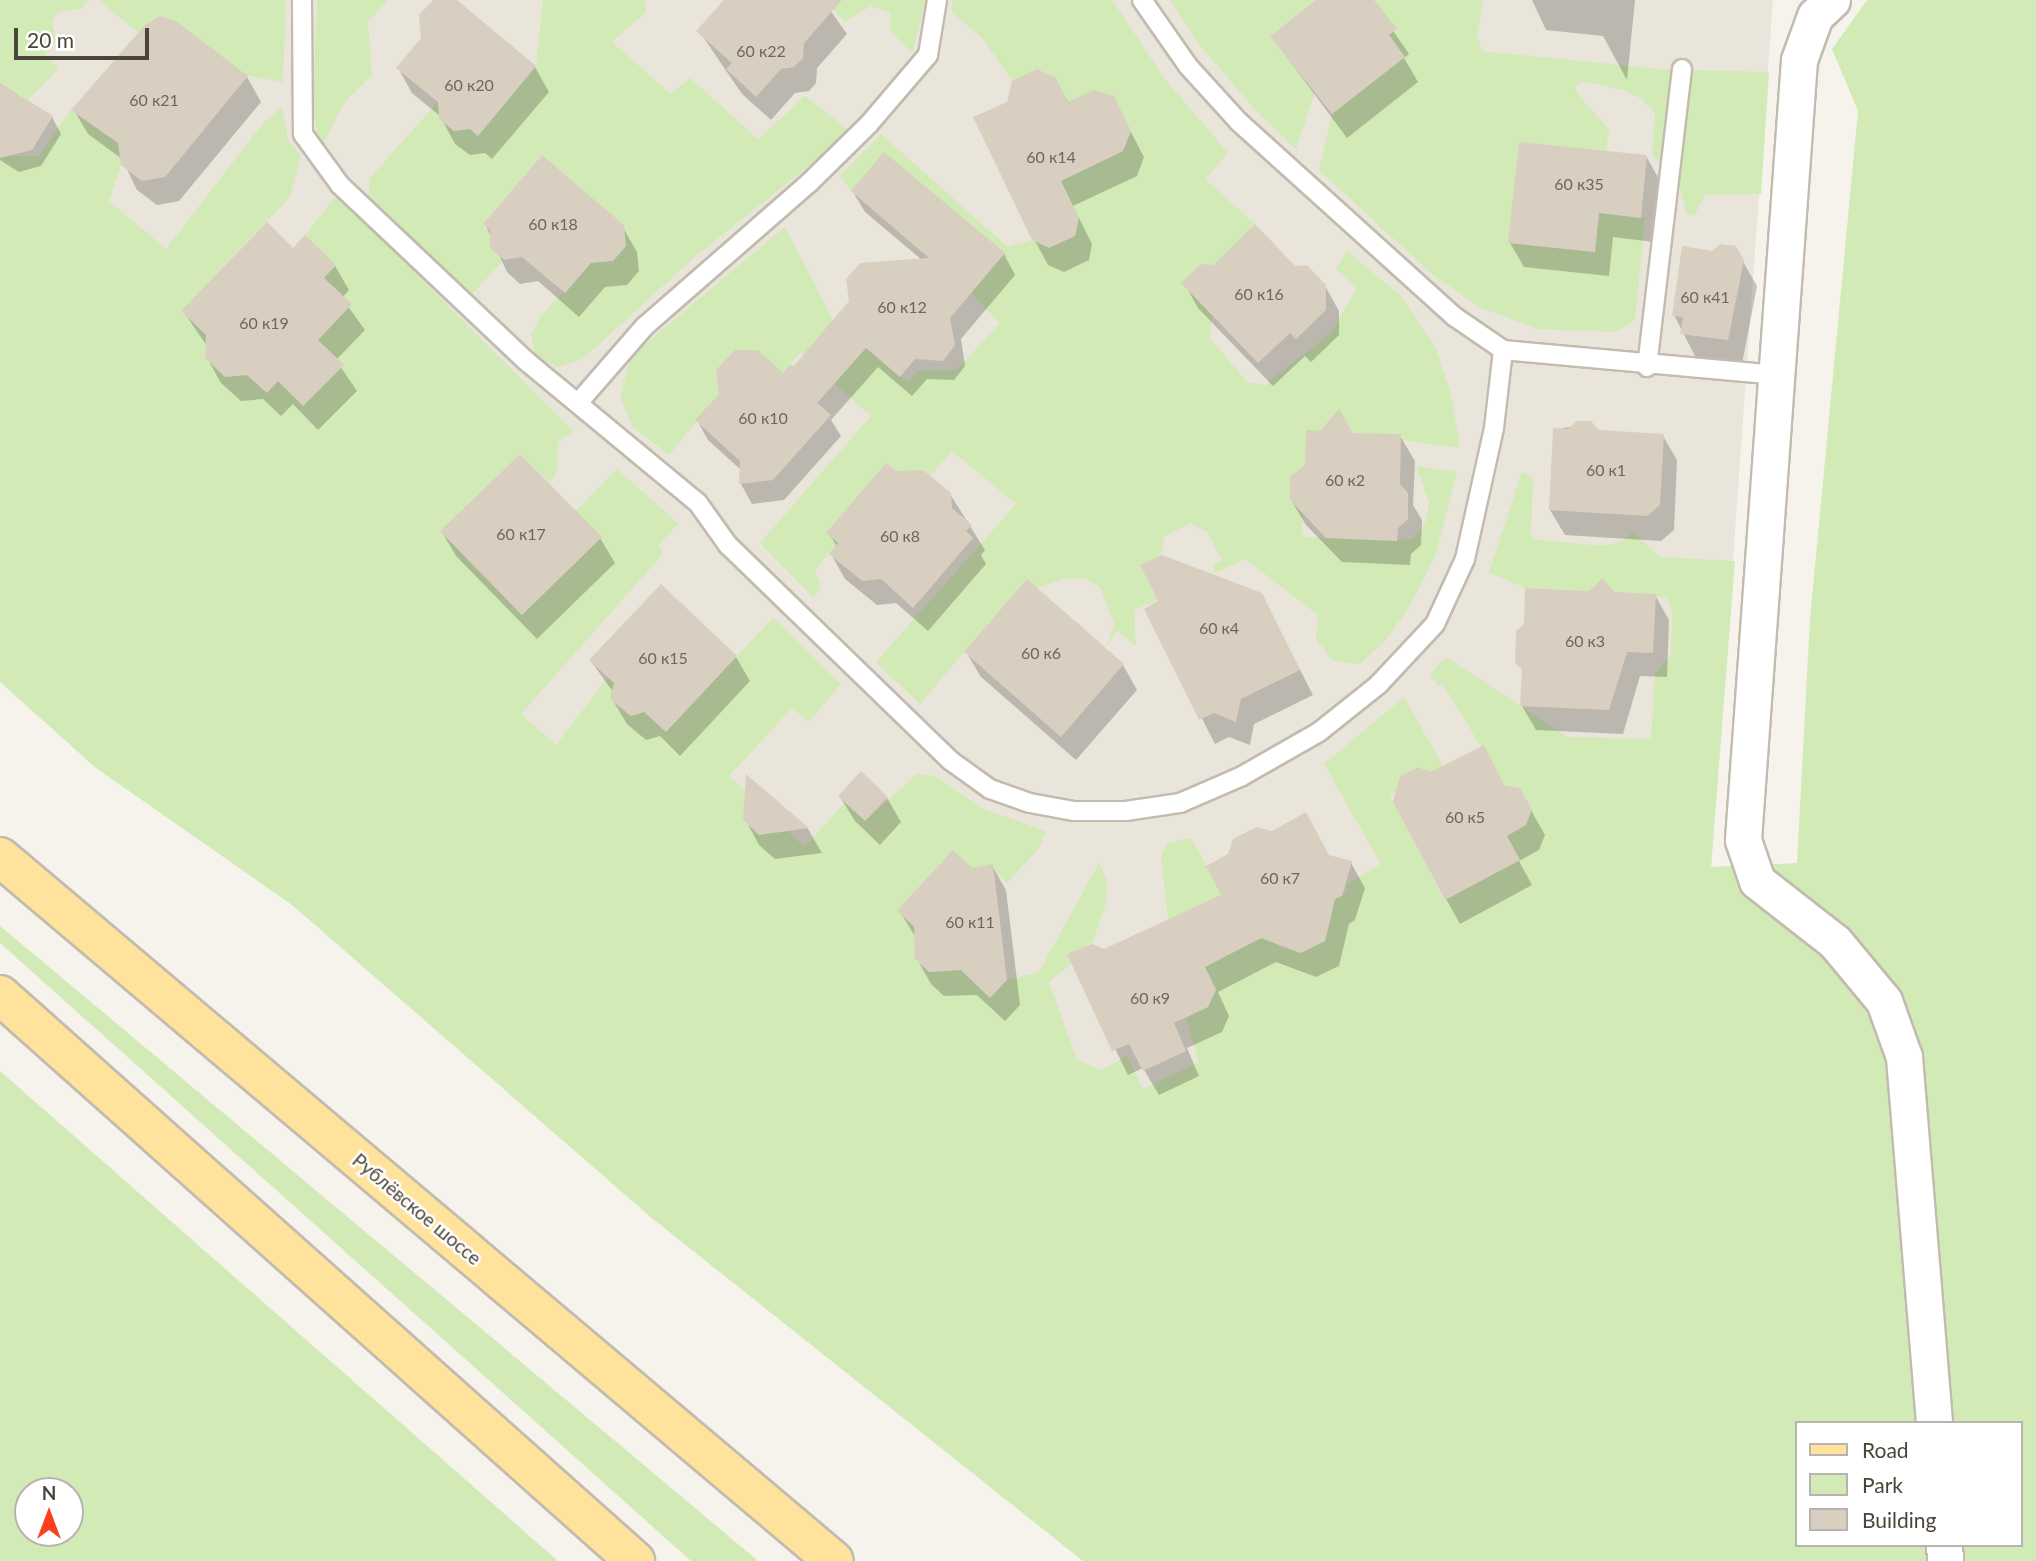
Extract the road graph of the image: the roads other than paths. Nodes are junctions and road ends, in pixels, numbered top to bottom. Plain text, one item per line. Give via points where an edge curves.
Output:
1 (302, 0) edge
2 (937, 0) edge
3 (1142, 0) edge
4 (1832, 0) edge
5 (1682, 69) dead end
6 (1503, 350) junction
7 (1647, 367) junction
8 (1777, 375) junction
9 (578, 403) junction
10 (0, 857) edge
11 (0, 995) edge
12 (1934, 1421) edge
13 (635, 1561) edge
14 (834, 1561) edge

1 - 9 lane via 303,134 340,185 404,248
2 - 9 lane via 928,55 869,124 809,183 645,326
3 - 6 lane via 1188,66 1240,122 1455,317
4 - 8 street via 1815,16 1799,60
5 - 7 lane
6 - 7 lane
6 - 9 lane via 1479,503 1465,559 1435,624 1378,685 1319,732 1242,776 1180,803 1126,811 1074,811 1030,803 990,789 951,761 728,545 698,503
7 - 8 lane
8 - 12 street via 1743,840 1757,881 1835,942 1884,1001 1904,1057
10 - 14 main road, Рублёвское шоссе
11 - 13 main road

